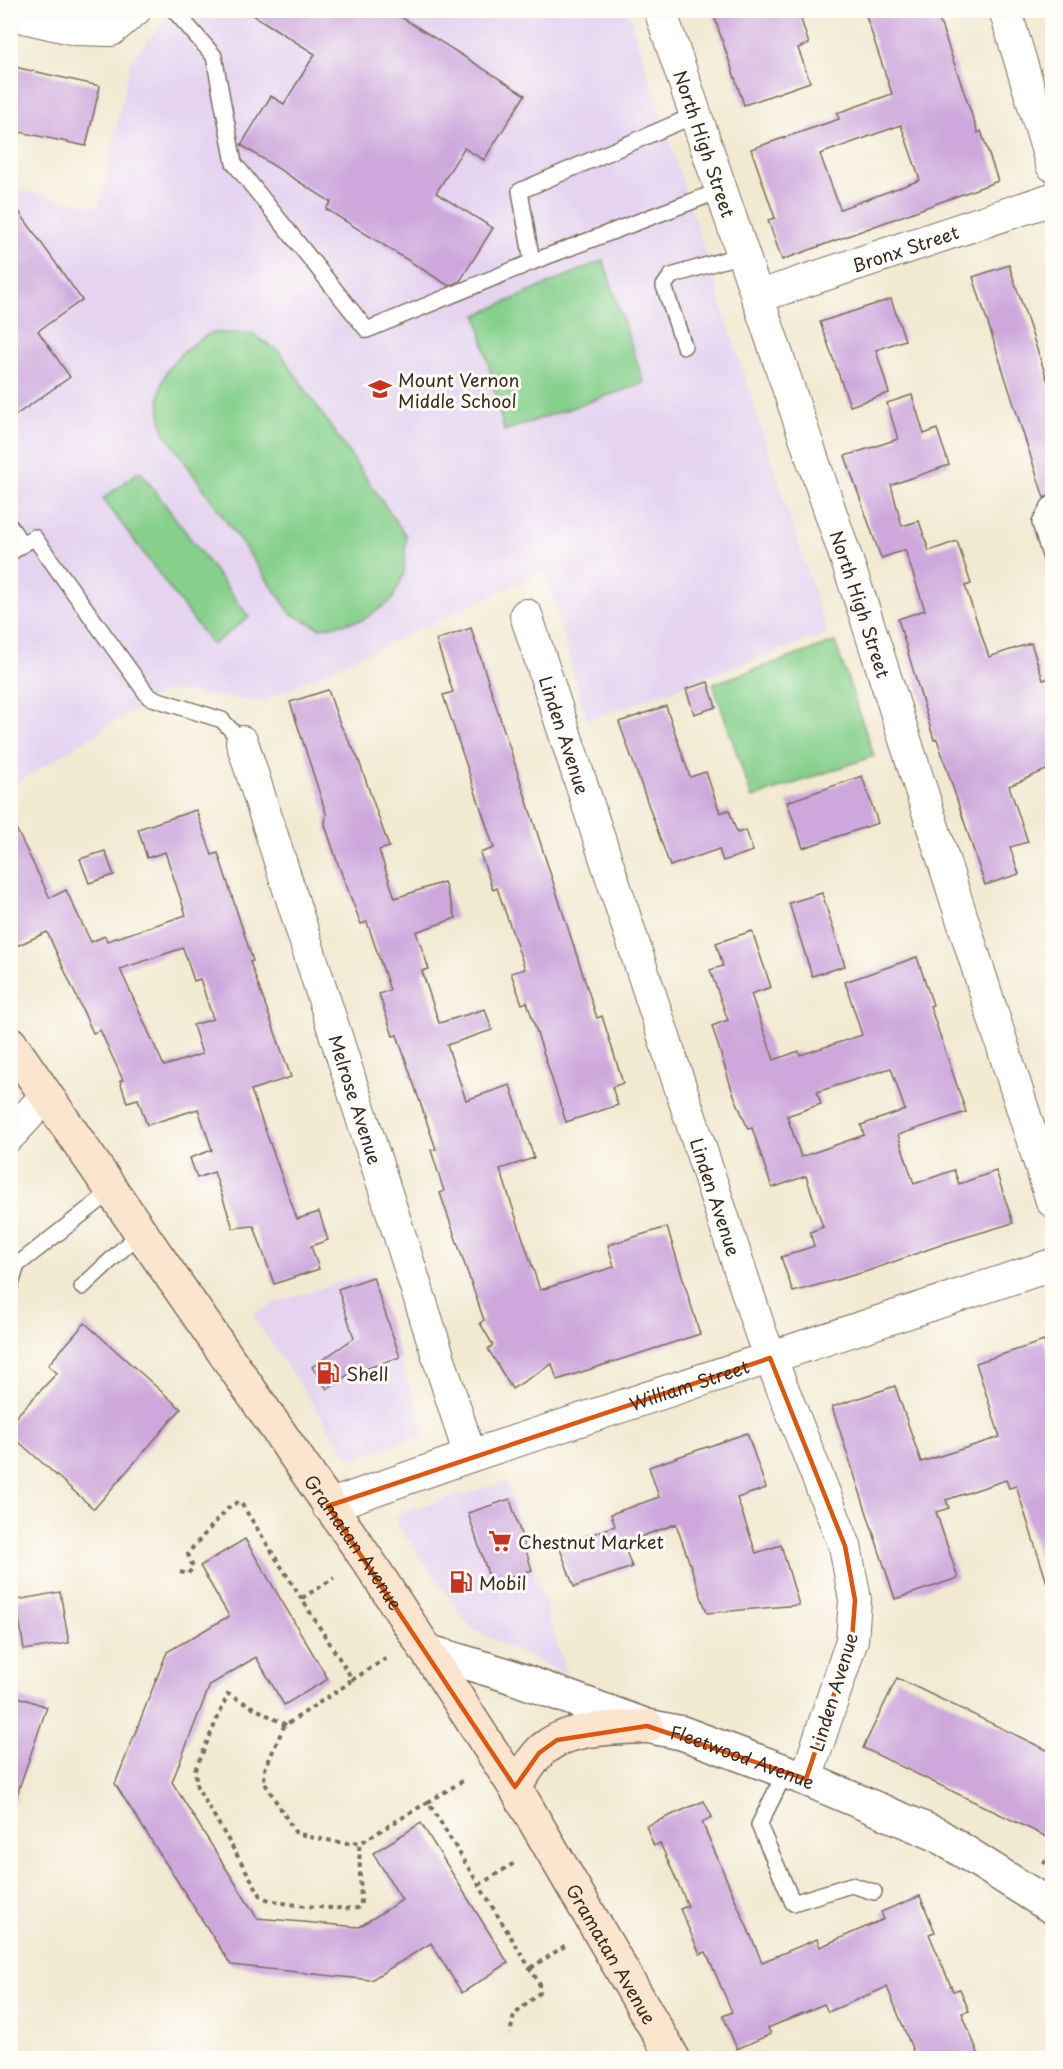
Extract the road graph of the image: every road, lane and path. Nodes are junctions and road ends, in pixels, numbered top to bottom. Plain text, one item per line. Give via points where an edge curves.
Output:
1 (135, 10) edge
2 (174, 10) edge
3 (660, 10) edge
4 (1005, 10) edge
5 (10, 14) edge
6 (695, 116) junction
7 (1053, 165) edge
8 (722, 190) junction
9 (1053, 199) edge
10 (744, 254) junction
11 (532, 262) junction
12 (757, 297) junction
13 (684, 346) dead end
14 (1053, 504) edge
15 (10, 526) edge
16 (22, 545) edge
17 (1053, 562) edge
18 (526, 615) dead end
19 (242, 742) joint
20 (10, 1043) edge
21 (46, 1096) junction
22 (10, 1135) edge
23 (113, 1190) junction
24 (1053, 1201) edge
25 (142, 1231) junction
26 (1053, 1265) edge
27 (11, 1284) edge
28 (82, 1287) dead end
29 (770, 1358) junction
30 (470, 1456) junction
31 (328, 1506) junction
32 (180, 1572) dead end
33 (334, 1578) dead end
34 (302, 1599) junction
35 (427, 1651) junction
36 (387, 1658) dead end
37 (351, 1680) junction
38 (286, 1725) junction
39 (648, 1726) junction
40 (796, 1775) junction
41 (466, 1779) dead end
42 (514, 1787) junction
43 (428, 1802) junction
44 (360, 1842) junction
45 (1053, 1853) edge
46 (516, 1862) dead end
47 (480, 1885) junction
48 (1047, 1888) edge
49 (874, 1892) dead end
50 (566, 1945) dead end
51 (531, 1968) junction
52 (510, 2034) dead end
53 (673, 2058) edge

1 - 5 street via 111,30 75,29
2 - 11 lane via 214,56 234,163 367,330
3 - 6 street, North High Street
4 - 7 street
6 - 8 street, North High Street
6 - 11 lane via 520,191
8 - 10 street, North High Street
8 - 11 lane
9 - 12 street, Bronx Street
10 - 12 street, North High Street
10 - 13 lane via 671,276 664,286
12 - 24 street, North High Street via 869,625
14 - 17 lane via 1040,523
15 - 16 lane
16 - 19 lane via 149,697 222,720
18 - 29 street, Linden Avenue
19 - 30 street, Melrose Avenue
20 - 21 main road, Gramatan Avenue
21 - 22 street
21 - 23 main road, Gramatan Avenue
23 - 25 main road, Gramatan Avenue
23 - 27 lane via 17,1265
25 - 28 lane
25 - 31 main road, Gramatan Avenue
26 - 29 street, William Street
29 - 30 street, William Street
29 - 40 street, Linden Avenue via 845,1546 855,1600 852,1640
30 - 31 street, William Street
31 - 35 main road, Gramatan Avenue
32 - 34 path via 190,1572 193,1567 188,1554 238,1502
33 - 34 path
34 - 37 path
35 - 39 street, Fleetwood Avenue
35 - 42 main road, Gramatan Avenue
36 - 37 path
37 - 38 path
38 - 44 path via 265,1769 264,1782 295,1832 345,1843
38 - 44 path via 228,1694 195,1770 197,1787 261,1896 287,1903 358,1908
39 - 40 street, Fleetwood Avenue via 682,1733
39 - 42 main road via 572,1734 557,1740 539,1753
40 - 48 street, Fleetwood Avenue via 936,1834
40 - 49 lane via 759,1825 793,1903 851,1885
41 - 43 path
42 - 53 main road, Gramatan Avenue
43 - 44 path
43 - 47 path
45 - 48 path
46 - 47 path
47 - 51 path
50 - 51 path
51 - 52 path via 539,1983 539,1993 514,2015

